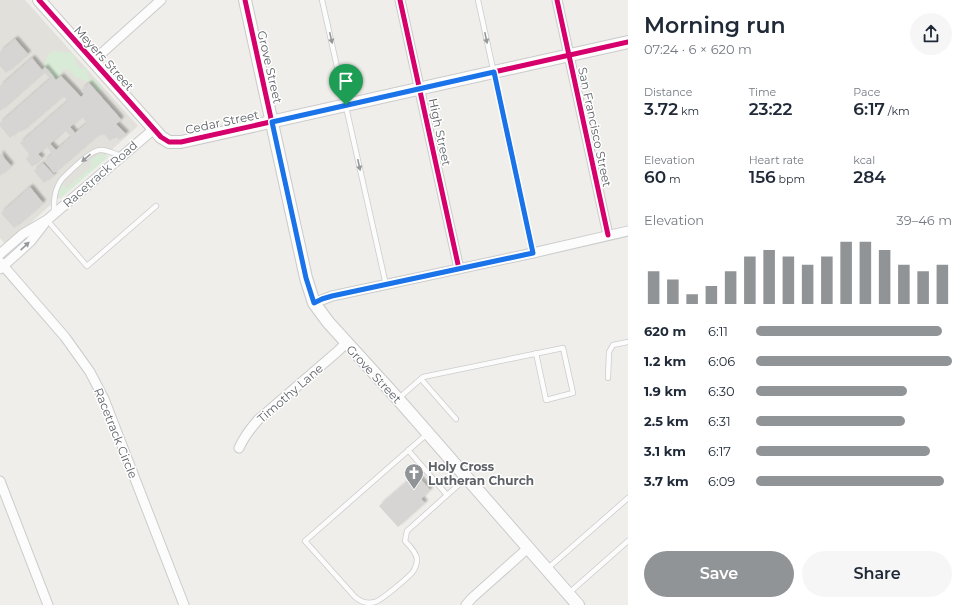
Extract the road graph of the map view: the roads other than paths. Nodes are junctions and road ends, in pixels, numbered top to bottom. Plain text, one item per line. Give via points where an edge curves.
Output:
1 (39, 0) edge
2 (162, 0) edge
3 (245, 0) edge
4 (322, 0) edge
5 (400, 0) edge
6 (478, 0) edge
7 (557, 0) edge
8 (628, 42) edge
9 (569, 55) junction
10 (93, 61) junction
11 (494, 72) junction
12 (420, 88) junction
13 (346, 105) junction
14 (272, 122) junction
15 (154, 129) junction
16 (121, 156) junction
17 (156, 206) dead end
18 (51, 217) junction
19 (628, 231) edge
20 (608, 235) junction
21 (533, 253) junction
22 (0, 254) edge
23 (1, 266) edge
24 (459, 269) junction
25 (386, 285) junction
26 (314, 303) junction
27 (628, 342) edge
28 (346, 343) junction
29 (536, 353) junction
30 (608, 378) dead end
31 (420, 379) junction
32 (398, 399) junction
33 (456, 419) dead end
34 (428, 433) junction
35 (239, 448) dead end
36 (408, 450) junction
37 (466, 478) junction
38 (0, 481) edge
39 (447, 495) junction
40 (628, 498) edge
41 (628, 542) edge
42 (528, 548) junction
43 (547, 569) junction
44 (568, 594) junction
45 (48, 605) edge
46 (184, 605) edge
47 (466, 605) edge
48 (578, 605) edge

1 - 10 street, Meyers Street
2 - 10 street
3 - 14 street, Grove Street
4 -> 13 lane
5 - 12 street, High Street
6 -> 11 lane
7 - 9 street, San Francisco Street
8 - 9 street, Cedar Street
9 - 11 street, Cedar Street
9 - 20 street, San Francisco Street
10 - 15 street, Meyers Street
11 - 12 street, Cedar Street
11 - 21 lane
12 - 13 street, Cedar Street
12 - 24 street, High Street
13 - 14 street, Cedar Street
13 -> 25 lane
14 - 15 street, Cedar Street via 175,142 165,140
14 - 26 street, Grove Street via 306,278
15 - 16 street, Racetrack Road
16 - 18 street, Racetrack Road
16 -> 18 lane via 100,150 90,154 59,182 54,192
17 - 18 lane via 87,266
18 - 22 street, Racetrack Road via 23,234
23 -> 18 street, Racetrack Road via 30,242
19 - 20 street
20 - 21 street
21 - 24 street
23 - 46 street, Racetrack Circle via 65,337 90,372 104,399
24 - 25 street
25 - 26 street via 332,296
26 - 28 street, Grove Street
27 - 30 lane via 613,345 609,352
28 - 32 street, Grove Street
28 - 35 street, Timothy Lane via 258,420
29 - 29 lane via 563,348 573,393 546,400
29 - 31 lane
31 - 32 lane
31 - 33 lane
32 - 34 street, Grove Street
34 - 36 lane
34 - 37 street, Grove Street
36 - 39 lane
36 - 39 lane via 305,541 355,597 361,602 376,602 413,572 417,558 405,541 407,531
37 - 39 lane
37 - 42 street, Grove Street
38 - 45 street
40 - 43 lane
41 - 44 lane
42 - 43 street, Grove Street
42 - 47 street
43 - 44 street, Grove Street
44 - 48 street, Grove Street

